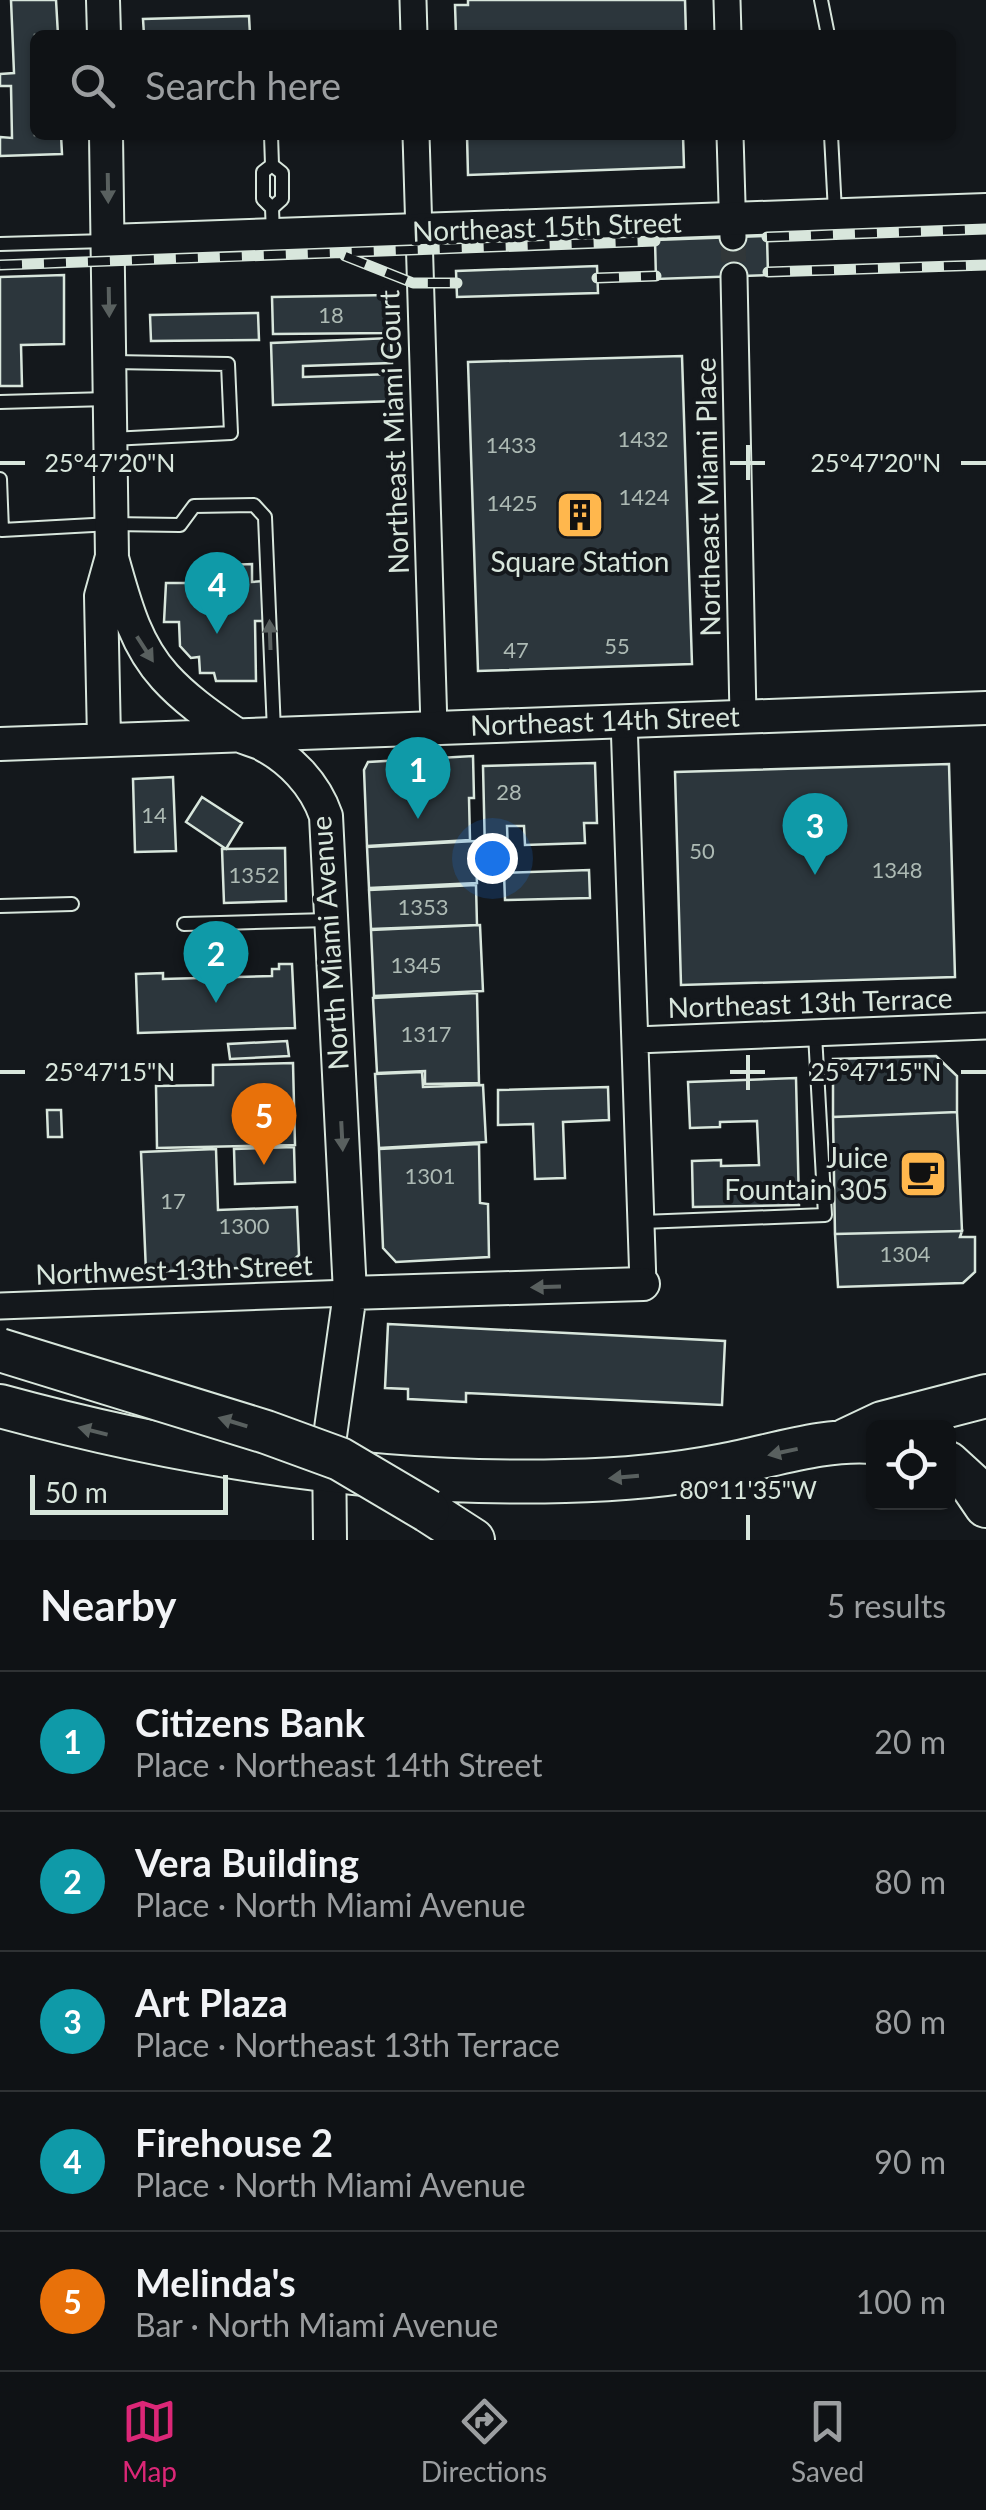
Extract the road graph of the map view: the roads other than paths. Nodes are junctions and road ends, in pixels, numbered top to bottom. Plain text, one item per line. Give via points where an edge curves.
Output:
1 (103, 0) edge
2 (413, 0) edge
3 (727, 0) edge
4 (821, 0) edge
5 (104, 30) edge
6 (414, 30) edge
7 (728, 30) edge
8 (827, 30) edge
9 (106, 140) edge
10 (271, 140) edge
11 (416, 140) edge
12 (730, 140) edge
13 (831, 140) edge
14 (986, 210) edge
15 (835, 217) junction
16 (273, 222) junction
17 (733, 228) junction
18 (418, 232) junction
19 (109, 241) junction
20 (0, 244) edge
21 (734, 276) tunnel mouth
22 (110, 362) junction
23 (110, 398) junction
24 (0, 402) edge
25 (110, 439) junction
26 (0, 479) edge
27 (111, 524) junction
28 (112, 558) junction
29 (986, 708) edge
30 (743, 716) junction
31 (624, 720) junction
32 (434, 727) junction
33 (274, 732) junction
34 (235, 734) junction
35 (104, 739) junction
36 (0, 744) edge
37 (72, 904) dead end
38 (0, 906) edge
39 (331, 920) junction
40 (184, 924) dead end
41 (986, 1026) edge
42 (815, 1034) junction
43 (636, 1040) junction
44 (642, 1222) junction
45 (644, 1284) joint
46 (350, 1293) junction
47 (0, 1306) edge
48 (0, 1350) edge
49 (986, 1396) edge
50 (0, 1406) edge
51 (860, 1441) edge
52 (956, 1470) edge
53 (327, 1471) junction
54 (986, 1506) edge
55 (330, 1540) edge
56 (473, 1540) edge

1 - 5 street
2 - 6 street
3 - 7 street
4 - 8 lane
9 -> 19 street, North Miami Avenue
10 - 16 lane via 272,166 282,173
11 - 18 street, Northeast Miami Court
12 - 17 street
13 - 15 lane
14 - 15 street, Northeast 15th Street
15 - 17 street, Northeast 15th Street
16 - 18 street, Northeast 15th Street
16 - 19 street, Northeast 15th Street
17 - 18 street, Northeast 15th Street
18 - 32 street, Northeast Miami Court
19 - 20 lane
19 -> 22 street, North Miami Avenue
21 - 30 street, Northeast Miami Place
22 - 23 street, North Miami Avenue
22 - 25 lane via 228,364 231,434
23 - 24 lane
23 - 25 street, North Miami Avenue
25 - 27 street, North Miami Avenue
26 - 27 lane via 2,530
27 - 28 street, North Miami Avenue
33 -> 27 lane via 265,517 254,505 194,506 180,525
28 -> 34 street, North Miami Avenue via 136,635 162,674
28 - 35 street via 101,596
29 - 30 street, Northeast 14th Street
30 - 31 street, Northeast 14th Street
31 - 32 street, Northeast 14th Street
31 - 43 street
32 - 33 street, Northeast 14th Street
33 - 34 street, Northeast 14th Street
34 - 35 street, Northeast 14th Street
34 - 39 street, North Miami Avenue via 291,763 322,804
35 - 36 street, Northeast 14th Street
37 - 38 lane
39 - 40 lane
39 -> 46 street, North Miami Avenue
41 - 42 street, Northeast 13th Terrace
42 - 43 street, Northeast 13th Terrace
42 - 44 lane via 825,1215
43 - 44 street
44 - 45 street
45 -> 46 street
46 - 47 street, Northwest 13th Street
46 - 53 street, North Miami Avenue
56 -> 48 highway, bridge via 340,1459
49 - 51 highway via 882,1423
53 -> 50 highway via 117,1437
51 -> 53 highway via 720,1466 565,1482
52 - 54 highway
53 - 55 street, North Miami Avenue

